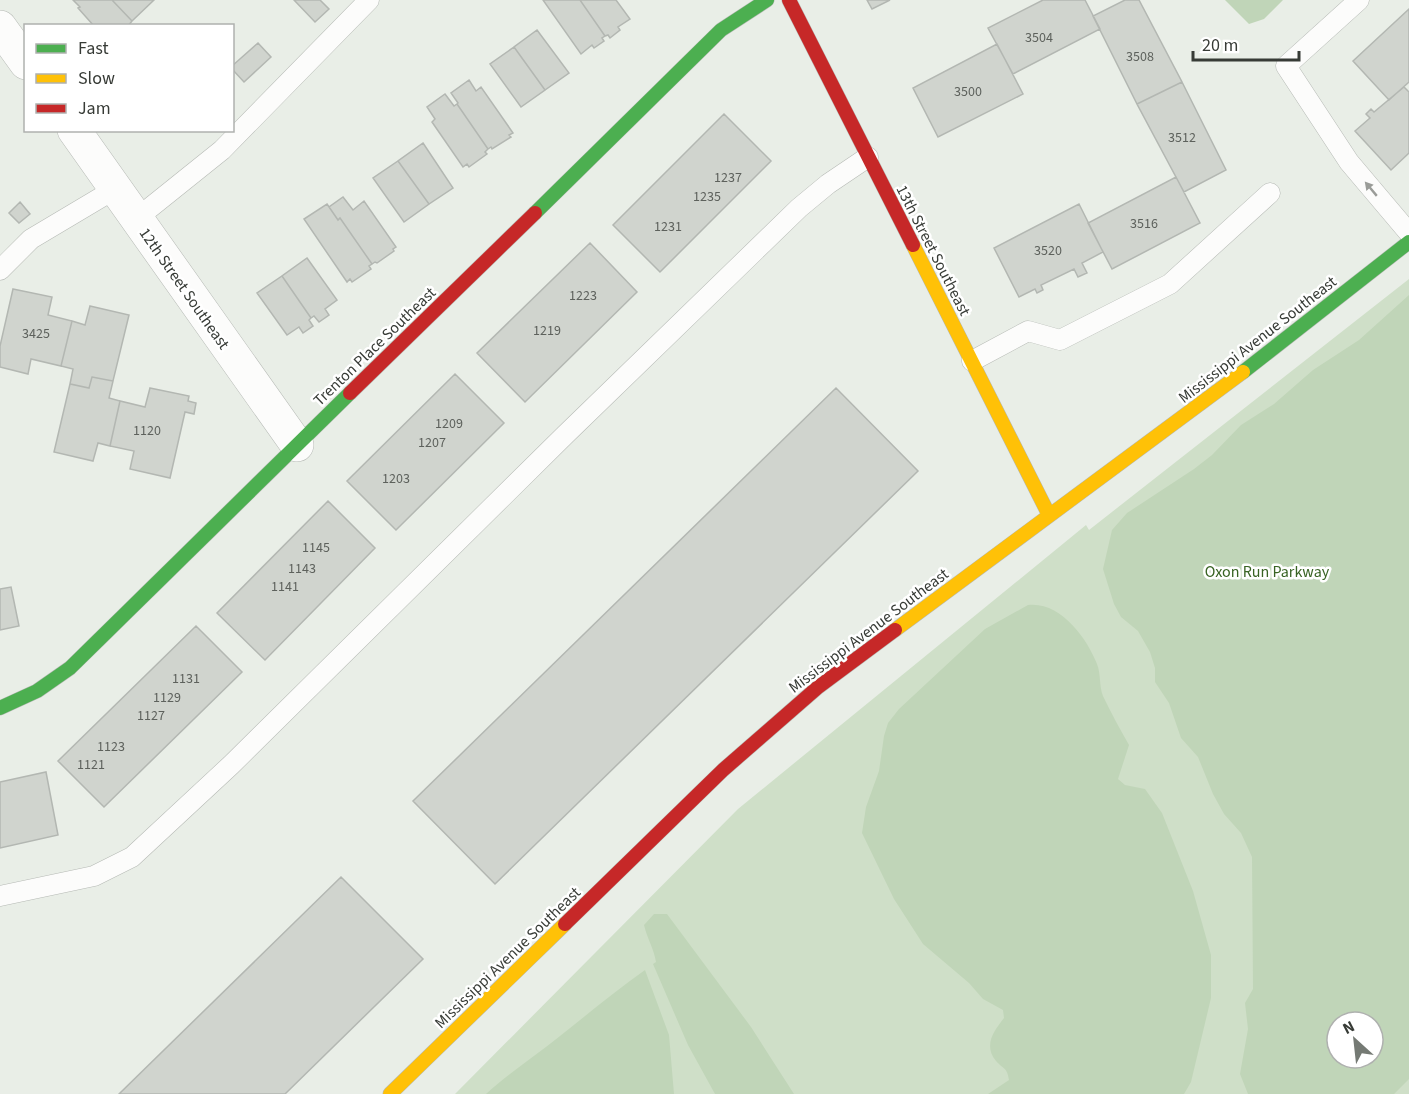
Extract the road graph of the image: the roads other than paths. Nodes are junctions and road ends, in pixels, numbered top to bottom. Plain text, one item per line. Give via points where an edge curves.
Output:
1 (369, 0) edge
2 (767, 0) edge
3 (789, 0) edge
4 (1359, 0) edge
5 (0, 27) edge
6 (24, 60) edge
7 (75, 132) edge
8 (868, 157) junction
9 (115, 189) junction
10 (1270, 193) dead end
11 (136, 219) junction
12 (1409, 233) edge
13 (1409, 242) edge
14 (0, 270) edge
15 (972, 361) junction
16 (297, 445) junction
17 (1049, 515) junction
18 (0, 708) edge
19 (0, 896) edge
20 (390, 1094) edge

1 - 11 lane via 222,150
2 - 16 street, Trenton Place Southeast via 722,30
3 - 8 street, 13th Street Southeast
12 -> 4 lane via 1349,162 1286,66
5 - 6 street
7 - 9 street, 12th Street Southeast
8 - 15 street, 13th Street Southeast
8 - 19 lane via 799,208 231,765 132,857 94,876
9 - 11 street, 12th Street Southeast
9 - 14 lane via 32,239
10 - 15 lane via 1170,284 1060,340 1028,331
11 - 16 street, 12th Street Southeast
13 - 17 street, Mississippi Avenue Southeast via 1254,364
15 - 17 street, 13th Street Southeast
16 - 18 street, Trenton Place Southeast via 70,668 44,689
17 - 20 street, Mississippi Avenue Southeast via 817,688 750,745

